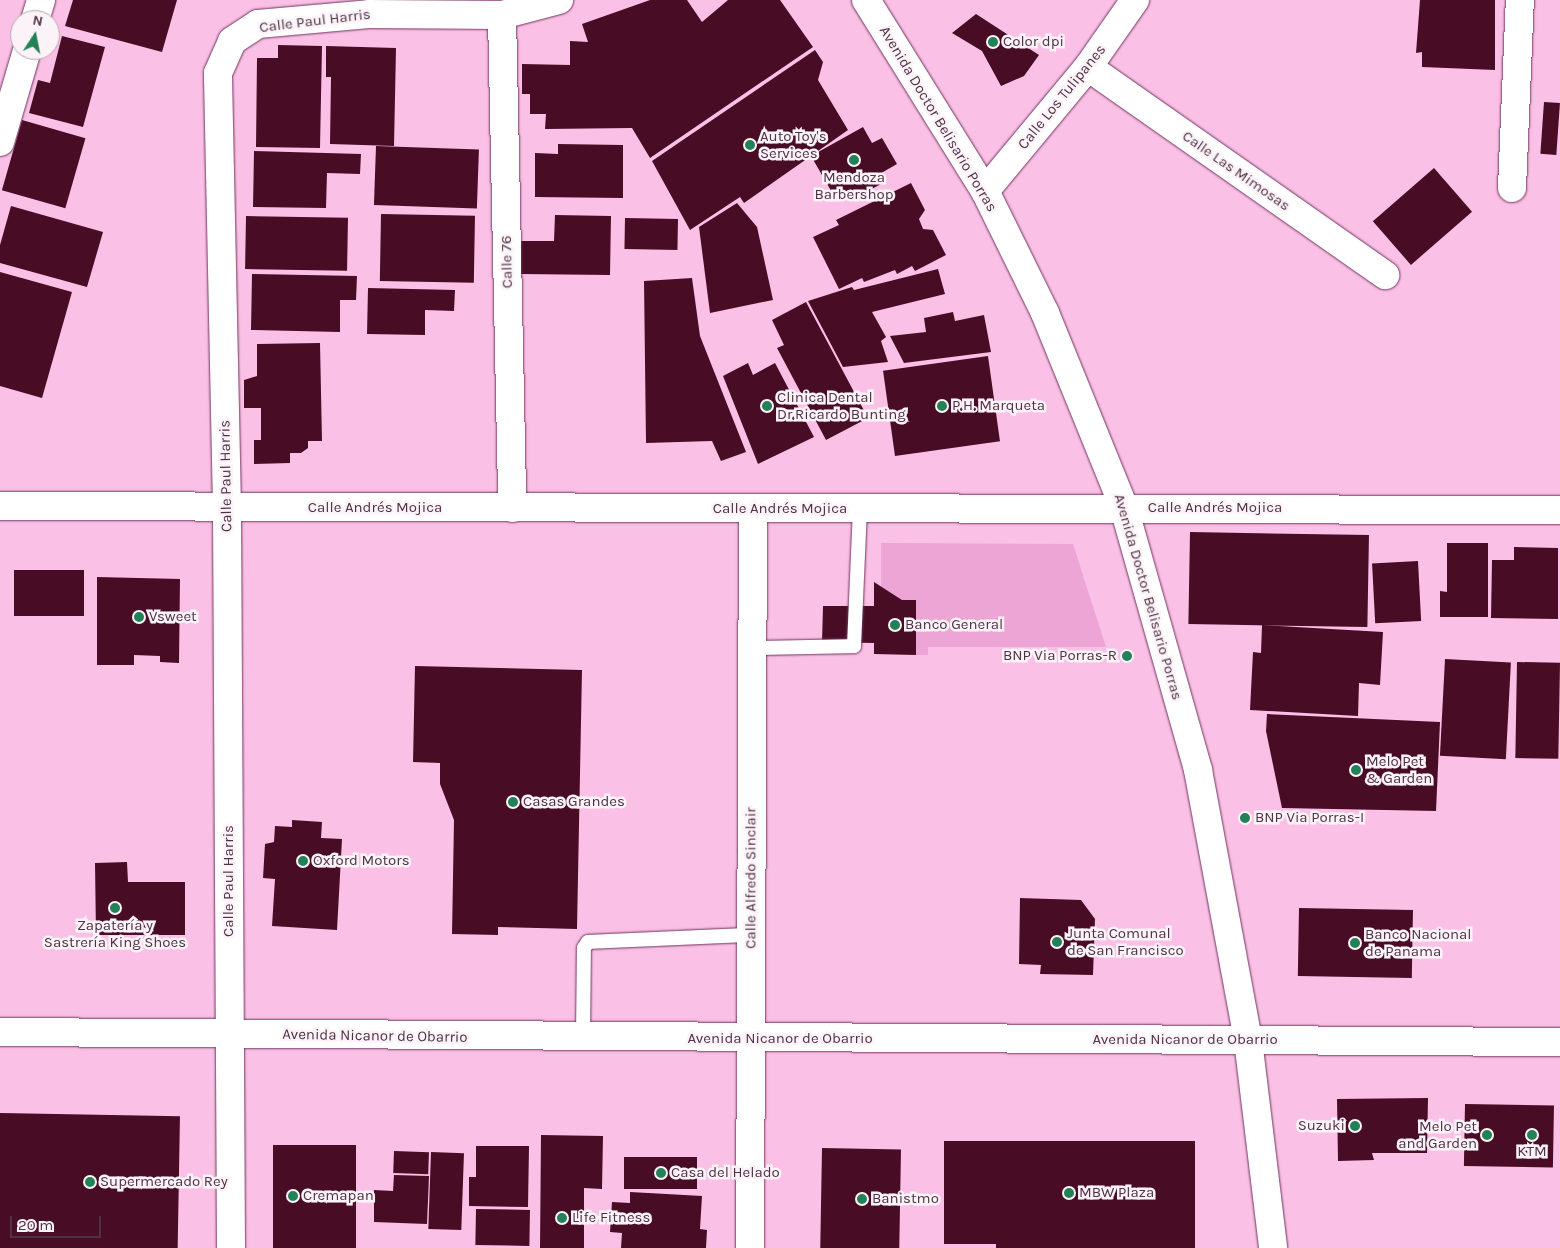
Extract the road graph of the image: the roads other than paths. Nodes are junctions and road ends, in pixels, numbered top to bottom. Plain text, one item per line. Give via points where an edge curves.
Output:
1 (560, 0) edge
2 (866, 0) edge
3 (1135, 0) edge
4 (1520, 0) edge
5 (502, 15) junction
6 (24, 60) edge
7 (1088, 67) junction
8 (0, 142) edge
9 (1512, 188) dead end
10 (985, 191) junction
11 (1385, 275) dead end
12 (0, 506) edge
13 (227, 507) junction
14 (512, 508) junction
15 (1124, 508) junction
16 (753, 509) junction
17 (860, 509) junction
18 (1560, 510) edge
19 (752, 648) junction
20 (751, 935) junction
21 (0, 1032) edge
22 (230, 1034) junction
23 (584, 1037) junction
24 (751, 1039) junction
25 (1248, 1040) junction
26 (1560, 1042) edge
27 (231, 1248) edge
28 (750, 1248) edge
29 (1273, 1248) edge

1 - 5 street, Calle Paul Harris
2 - 10 street, Avenida Doctor Belisario Porras
3 - 7 street, Calle Los Tulipanes
4 - 9 street
5 - 13 street, Calle Paul Harris via 369,14 258,24 232,41 218,73
5 - 14 street, Calle 76
6 - 8 street
7 - 10 street, Calle Los Tulipanes
7 - 11 street, Calle Las Mimosas
10 - 15 street, Avenida Doctor Belisario Porras via 1045,313
12 - 13 street, Calle Andrés Mojica
13 - 14 street, Calle Andrés Mojica
13 - 22 street, Calle Paul Harris
14 - 16 street, Calle Andrés Mojica
15 - 17 street, Calle Andrés Mojica
15 - 18 street, Calle Andrés Mojica
15 - 25 street, Avenida Doctor Belisario Porras via 1198,770
16 - 17 street, Calle Andrés Mojica
16 - 19 street, Calle Alfredo Sinclair
17 - 19 lane via 854,646
19 - 20 street, Calle Alfredo Sinclair
20 - 23 lane via 588,942 584,948
20 - 24 street, Calle Alfredo Sinclair
21 - 22 street, Avenida Nicanor de Obarrio
22 - 23 street, Avenida Nicanor de Obarrio
22 - 27 street, Calle Paul Harris
23 - 24 street, Avenida Nicanor de Obarrio
24 - 25 street, Avenida Nicanor de Obarrio
24 - 28 street, Calle Alfredo Sinclair
25 - 26 street, Avenida Nicanor de Obarrio
25 - 29 street, Avenida Doctor Belisario Porras

